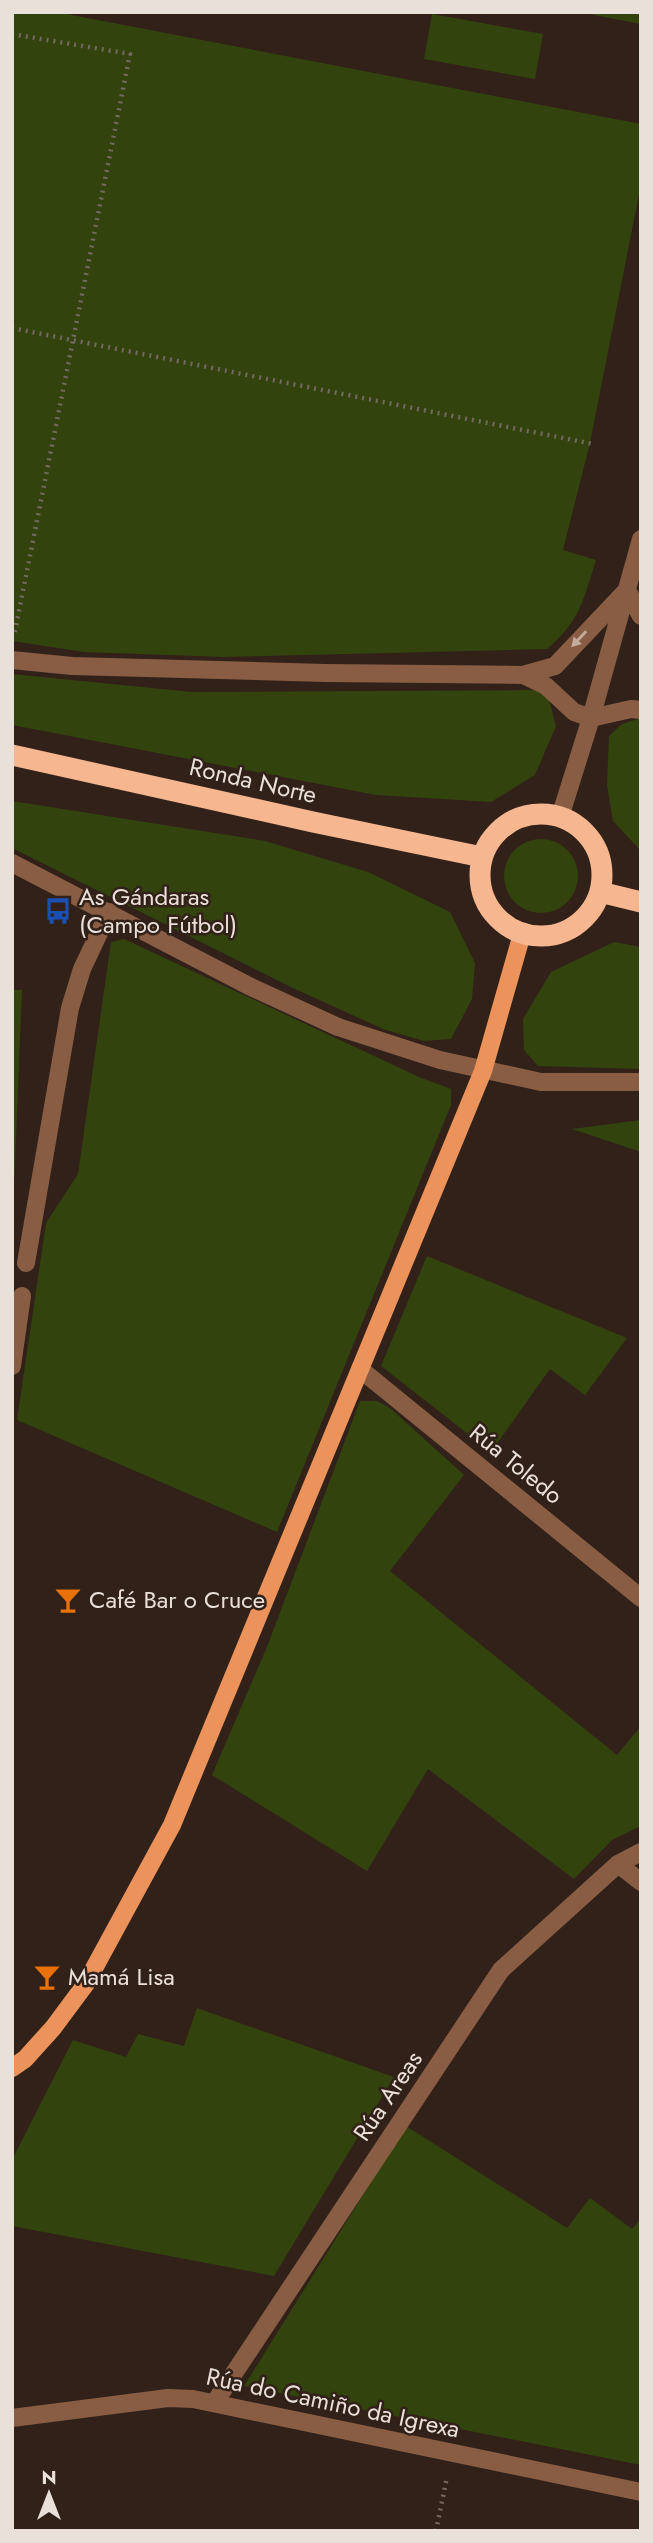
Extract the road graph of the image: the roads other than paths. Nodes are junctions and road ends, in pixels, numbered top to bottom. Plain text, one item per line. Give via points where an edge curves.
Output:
1 (641, 538) edge
2 (627, 590) junction
3 (641, 616) edge
4 (12, 660) edge
5 (523, 675) junction
6 (641, 710) edge
7 (591, 718) junction
8 (12, 755) edge
9 (560, 817) junction
10 (482, 857) junction
11 (12, 863) edge
12 (600, 892) junction
13 (641, 902) edge
14 (109, 912) junction
15 (522, 934) junction
16 (483, 1071) junction
17 (641, 1082) edge
18 (26, 1263) dead end
19 (22, 1296) dead end
20 (12, 1366) edge
21 (360, 1369) junction
22 (641, 1598) edge
23 (641, 1852) edge
24 (618, 1864) junction
25 (641, 1882) edge
26 (12, 2068) edge
27 (215, 2402) junction
28 (12, 2418) edge
29 (641, 2492) edge

1 - 2 street
2 - 3 street
2 -> 5 street via 555,666
2 - 7 street
4 - 5 street via 125,668
5 - 7 street via 546,687 574,712
6 - 7 street
7 - 9 street
8 - 10 highway, Ronda Norte
9 - 10 highway via 531,815 504,825
9 - 12 highway via 591,839 603,873
10 - 15 highway via 482,895 505,926
11 - 14 street
12 - 13 highway
12 - 15 highway via 578,925 561,934
14 - 16 street via 338,1027
14 - 18 street via 82,969 70,1008
15 - 16 main road
16 - 17 street via 541,1082
16 - 21 main road
19 - 20 street
21 - 22 street, Rúa Toledo
21 - 26 main road via 172,1825 85,1985 53,2028
23 - 24 street, Rúa Areas
24 - 25 street
24 - 27 street, Rúa Areas via 501,1970
27 - 28 street, Rúa do Camiño da Igrexa via 167,2398
27 - 29 street, Rúa do Camiño da Igrexa

